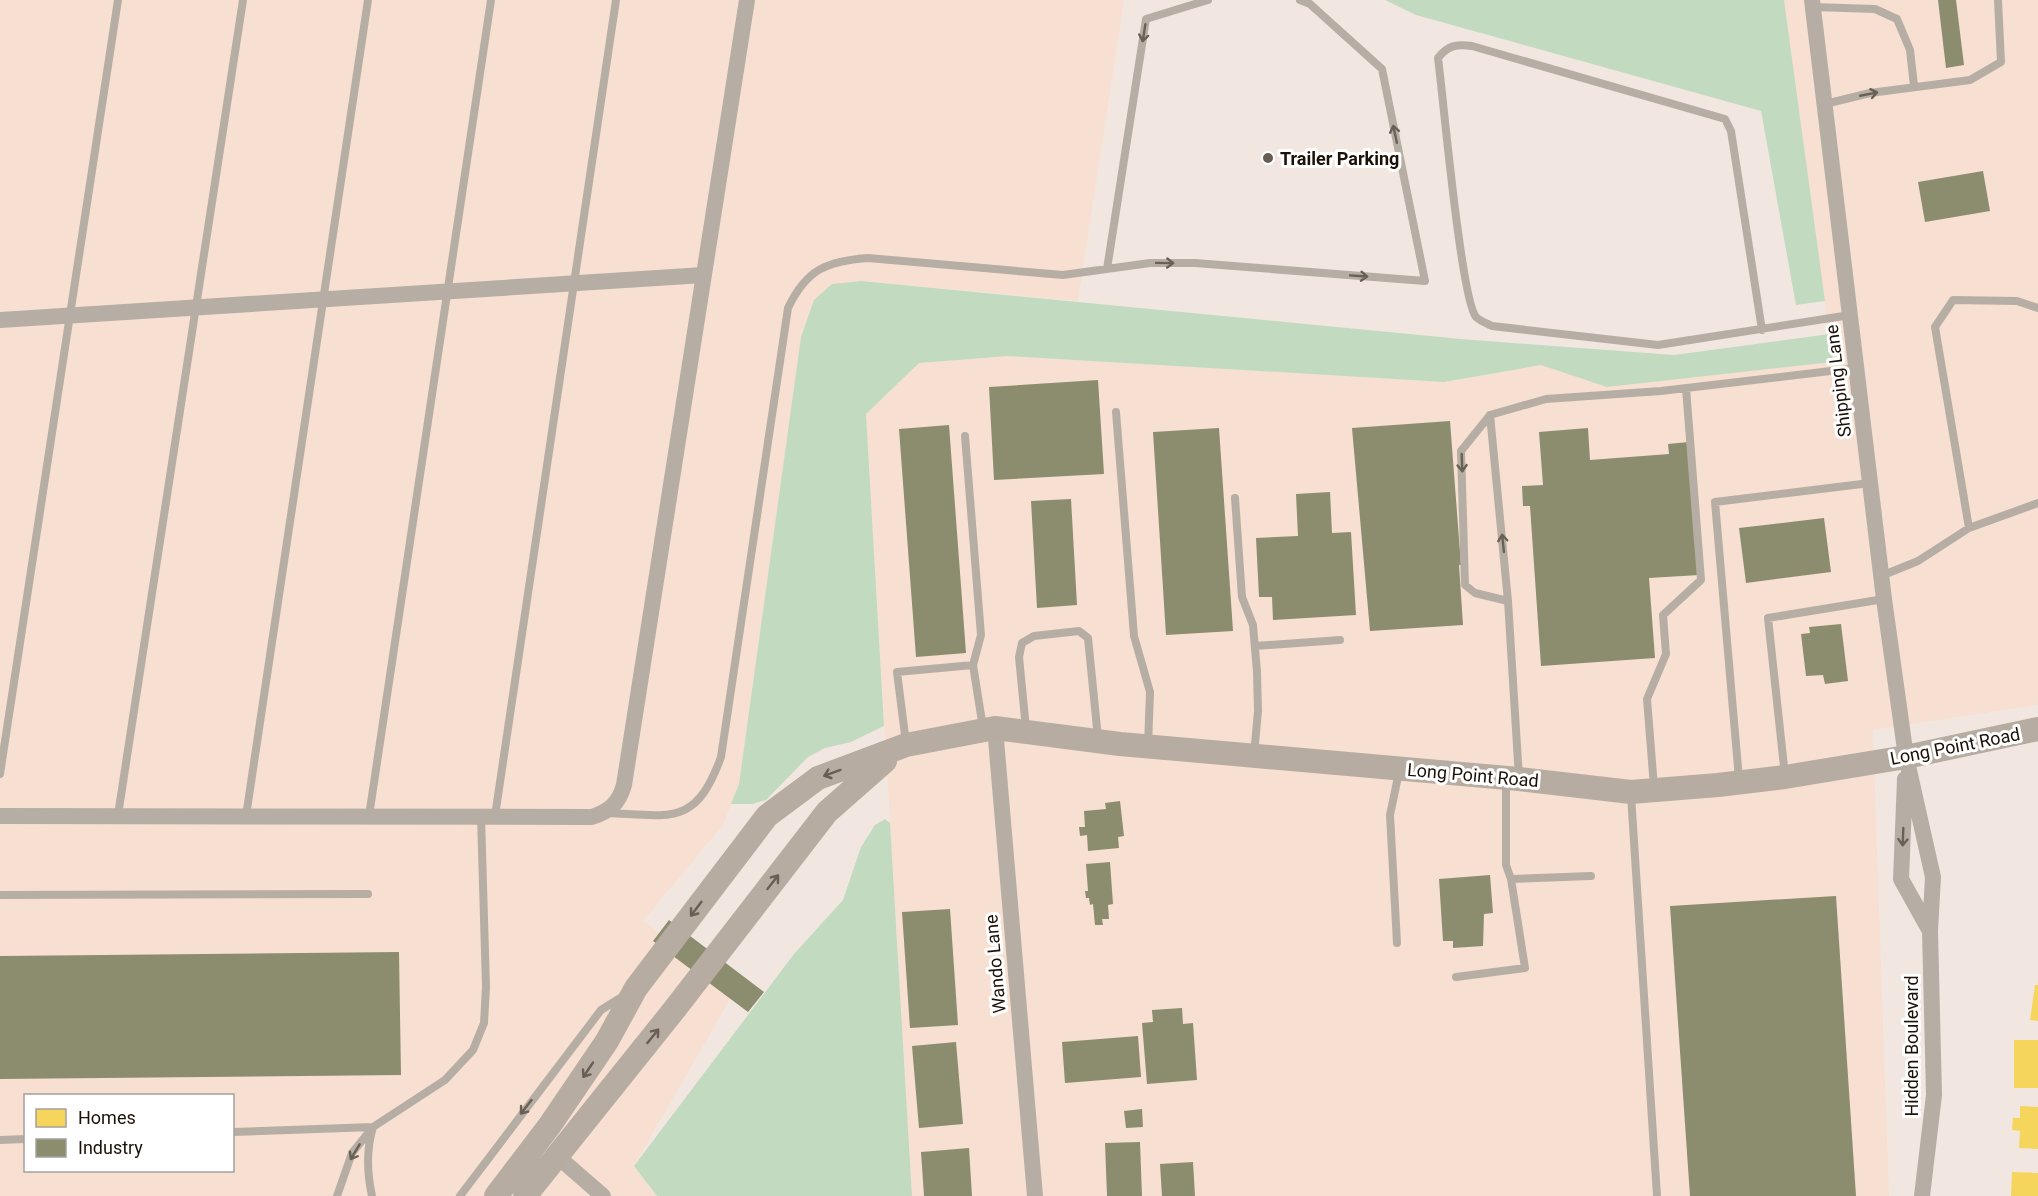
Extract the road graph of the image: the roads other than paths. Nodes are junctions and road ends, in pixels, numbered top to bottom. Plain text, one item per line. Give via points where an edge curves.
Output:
1 (118, 0) edge
2 (243, 0) edge
3 (368, 0) edge
4 (491, 0) edge
5 (616, 0) edge
6 (747, 0) edge
7 (1208, 0) edge
8 (1300, 0) edge
9 (1998, 0) edge
10 (1813, 4) edge
11 (1850, 4) edge
12 (1914, 86) junction
13 (1825, 104) junction
14 (1107, 269) junction
15 (704, 275) junction
16 (574, 283) junction
17 (447, 291) junction
18 (323, 299) junction
19 (196, 307) junction
20 (2038, 308) edge
21 (1850, 315) junction
22 (70, 316) junction
23 (0, 320) edge
24 (1762, 330) junction
25 (1856, 368) junction
26 (1686, 388) junction
27 (1116, 412) dead end
28 (1490, 415) junction
29 (965, 436) dead end
30 (1870, 483) junction
31 (1235, 498) dead end
32 (2038, 503) edge
33 (1969, 528) junction
34 (1881, 576) junction
35 (1884, 599) junction
36 (1508, 601) junction
37 (1340, 640) dead end
38 (1255, 646) junction
39 (973, 665) junction
40 (2038, 729) edge
41 (989, 730) junction
42 (1026, 732) junction
43 (1098, 741) junction
44 (906, 745) junction
45 (1148, 746) junction
46 (1254, 755) junction
47 (1906, 757) junction
48 (1400, 768) junction
49 (0, 774) edge
50 (1785, 777) junction
51 (1512, 778) junction
52 (1740, 783) junction
53 (1642, 791) junction
54 (606, 812) junction
55 (118, 814) junction
56 (0, 816) edge
57 (246, 816) junction
58 (369, 816) junction
59 (488, 816) junction
60 (1591, 876) dead end
61 (1511, 879) junction
62 (368, 894) dead end
63 (0, 895) edge
64 (1930, 931) junction
65 (1397, 943) dead end
66 (1456, 978) dead end
67 (636, 988) junction
68 (373, 1127) junction
69 (234, 1132) edge
70 (24, 1139) edge
71 (0, 1140) edge
72 (557, 1156) junction
73 (337, 1196) edge
74 (372, 1196) edge
75 (460, 1196) edge
76 (496, 1196) edge
77 (525, 1196) edge
78 (603, 1196) edge
79 (1035, 1196) edge
80 (1657, 1196) edge
81 (1922, 1196) edge

1 - 22 lane
2 - 19 lane
3 - 18 lane
4 - 17 lane
5 - 16 lane
6 - 15 street
7 -> 14 lane via 1146,19
14 -> 8 lane via 1150,263 1195,263 1425,281 1382,69 1310,4
9 - 12 lane via 2001,62 1970,80
10 - 11 lane
10 - 13 street, Shipping Lane
11 - 12 lane via 1897,19 1910,50
13 -> 12 lane
13 - 21 street, Shipping Lane
14 - 54 lane via 1063,275 868,258 842,260 824,267 799,285 788,309 721,758 699,802 681,813
15 - 16 street
15 - 54 street via 624,785 620,799
16 - 17 street
16 - 59 lane
17 - 18 street
17 - 58 lane
18 - 19 street
18 - 57 lane
19 - 22 street
19 - 55 lane
20 - 33 lane via 2017,301 1953,300 1935,327
21 - 24 lane
21 - 25 street, Shipping Lane
22 - 23 street
22 - 49 lane
24 - 24 lane via 1658,345 1492,326 1476,316 1462,256 1439,70 1438,58 1444,50 1456,44 1472,46 1725,119 1731,131
25 - 26 lane
25 - 30 street, Shipping Lane
26 - 28 lane via 1546,399
26 - 53 lane via 1701,580 1663,615 1666,654 1647,699
27 - 45 lane via 1134,636 1150,692
36 -> 28 lane
28 -> 36 lane via 1461,451 1465,585 1475,593
29 - 39 lane via 981,635
30 - 34 street, Shipping Lane
30 - 52 lane via 1715,502
31 - 38 lane via 1242,597 1253,625
32 - 33 lane
33 - 34 lane via 1918,561
34 - 35 street, Shipping Lane
35 - 47 street, Shipping Lane
35 - 50 lane via 1768,618
36 - 51 lane
37 - 38 lane
38 - 46 lane via 1258,711
39 - 41 lane
39 - 44 lane via 897,672
40 - 47 main road, Long Point Road
41 - 42 main road, Long Point Road
41 - 44 main road, Long Point Road
41 - 79 street, Wando Lane
42 - 43 main road, Long Point Road
42 - 43 lane via 1019,657 1022,644 1034,636 1079,631 1088,638
43 - 45 main road, Long Point Road
44 -> 67 main road, Long Point Road via 818,778 767,816
72 -> 44 main road via 827,812 867,774
45 - 46 main road, Long Point Road
46 - 48 main road, Long Point Road
47 - 50 main road, Long Point Road
47 - 64 street, Hidden Boulevard via 1933,877
47 -> 64 street, Hidden Boulevard via 1901,879
48 - 51 main road, Long Point Road
48 - 65 lane via 1390,815
50 - 52 main road, Long Point Road
51 - 53 main road, Long Point Road
51 - 61 lane via 1506,866
52 - 53 main road, Long Point Road
53 - 80 lane
54 - 59 street via 592,817
55 - 56 street
55 - 57 street
57 - 58 street
58 - 59 street
59 - 68 lane via 484,1023 473,1050 445,1080
60 - 61 lane
61 - 66 lane via 1525,968
62 - 63 lane
64 - 81 street, Hidden Boulevard via 1934,1095
67 -> 75 lane via 601,1010
67 -> 76 main road, Long Point Road via 607,1041
68 - 69 lane
68 -> 73 lane via 352,1153
68 - 74 lane via 367,1174
70 - 71 lane
72 - 77 main road
72 - 78 street

